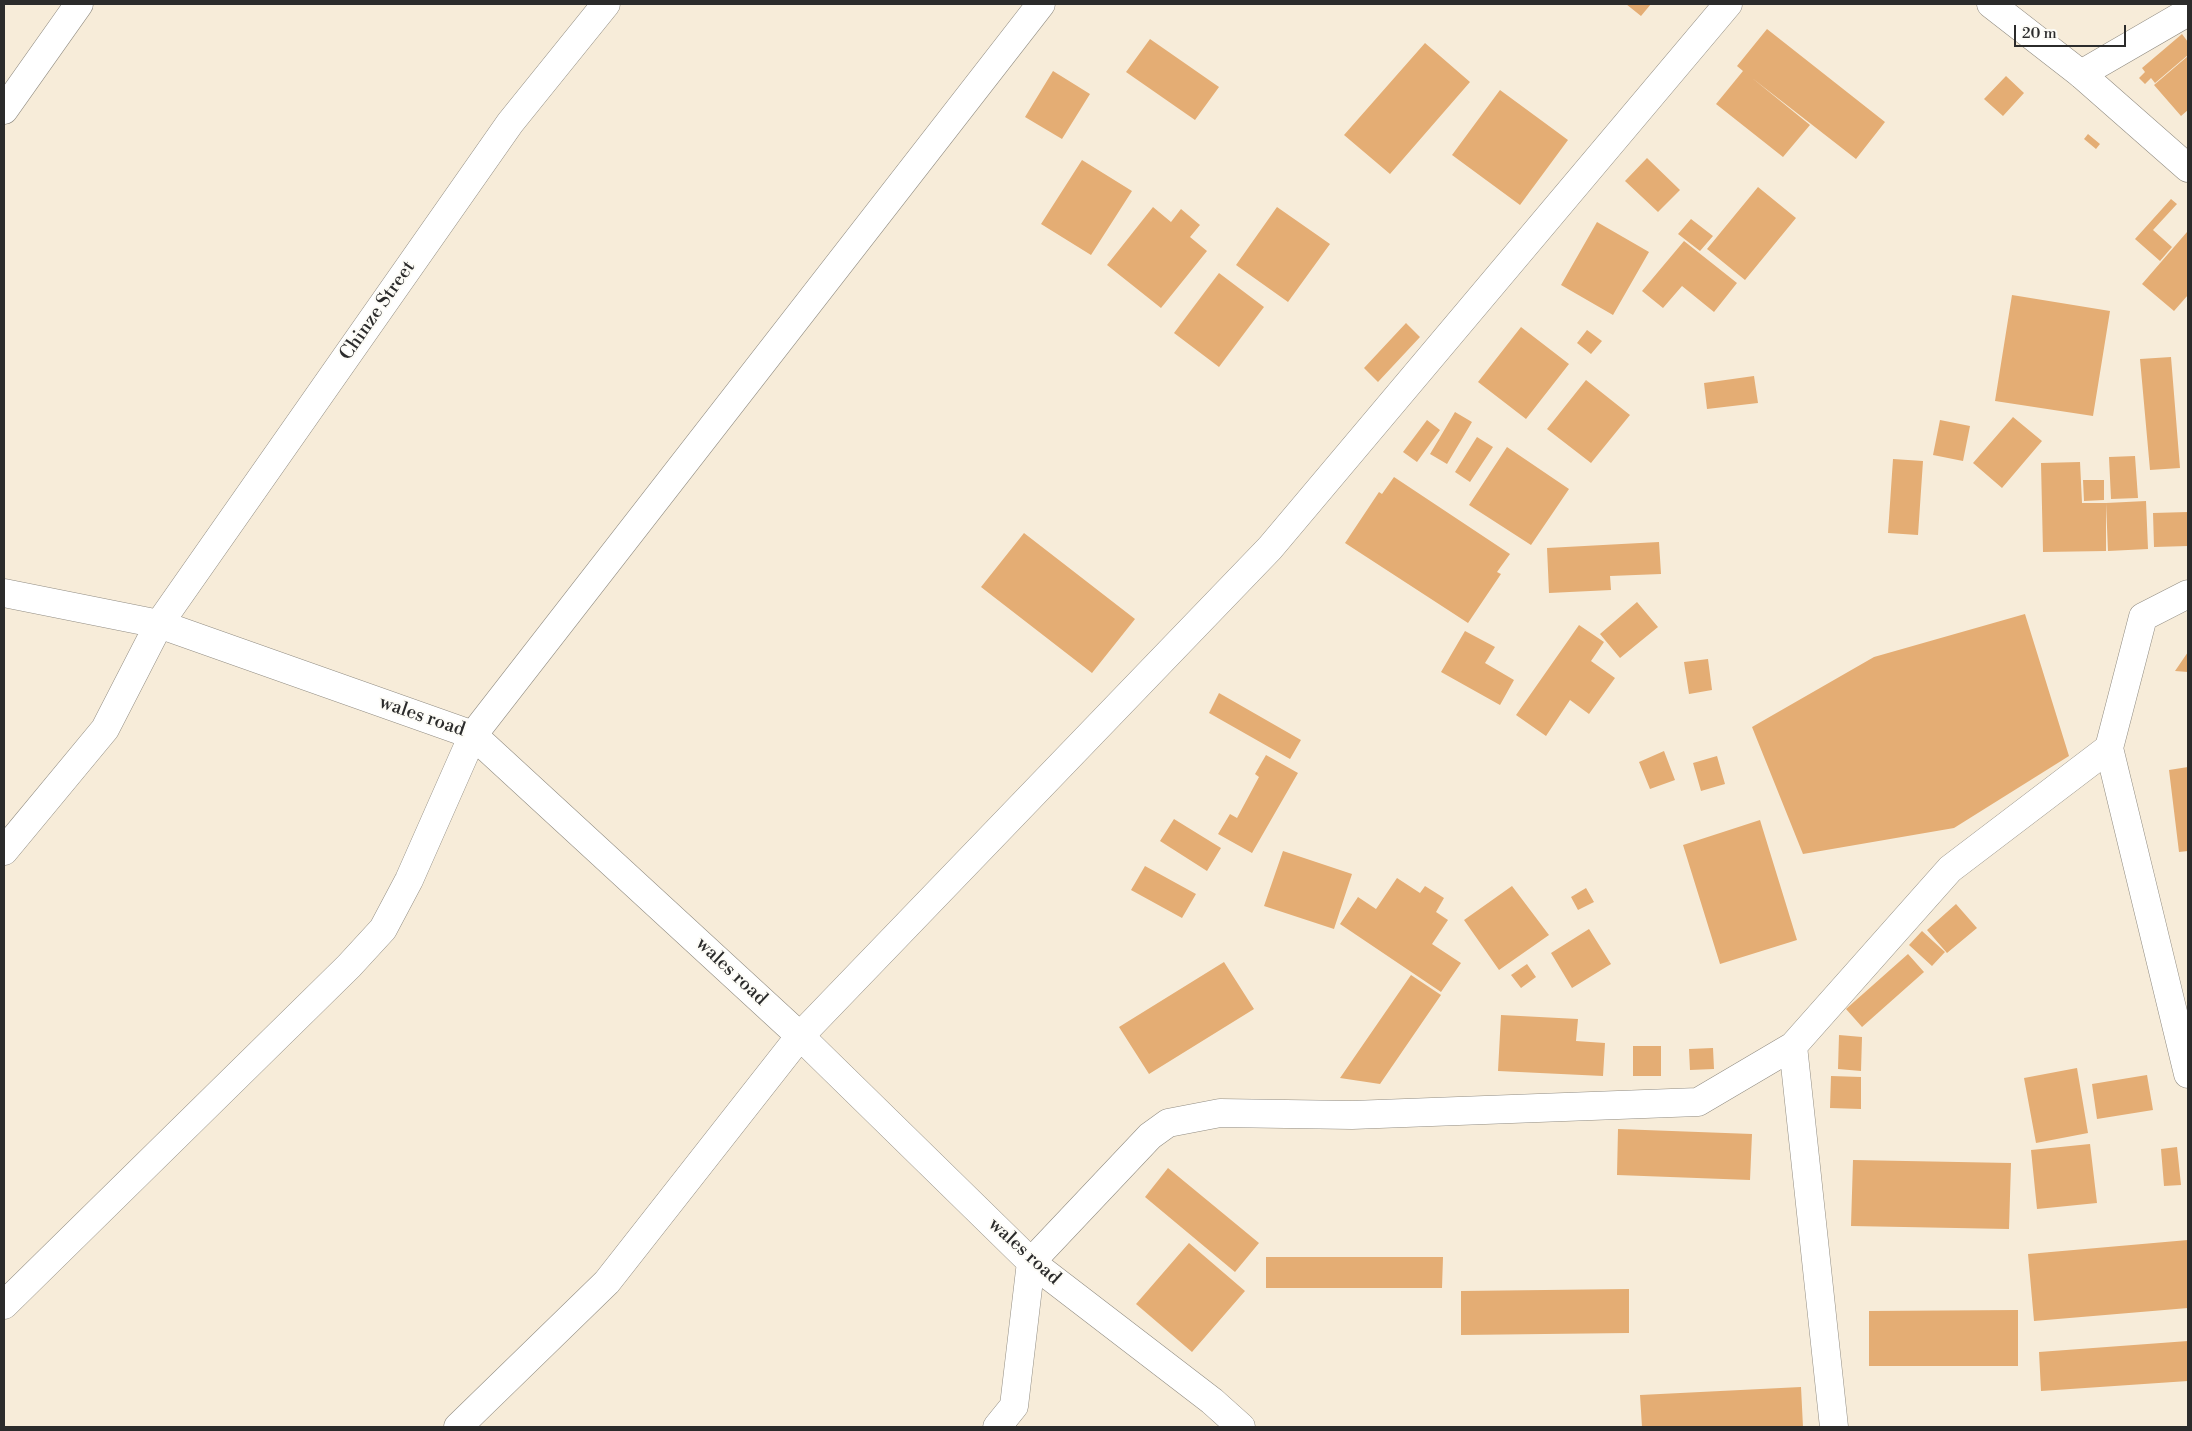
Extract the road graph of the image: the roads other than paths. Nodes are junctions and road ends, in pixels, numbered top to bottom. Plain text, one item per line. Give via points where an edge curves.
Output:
1 (79, 4) edge
2 (606, 4) edge
3 (1041, 4) edge
4 (1728, 4) edge
5 (1991, 4) edge
6 (2188, 12) edge
7 (2081, 74) junction
8 (4, 110) edge
9 (2188, 168) edge
10 (4, 593) edge
11 (2188, 594) edge
12 (159, 624) junction
13 (473, 735) junction
14 (2109, 748) junction
15 (4, 851) edge
16 (800, 1036) junction
17 (1793, 1046) junction
18 (2188, 1074) edge
19 (1031, 1262) junction
20 (4, 1305) edge
21 (458, 1427) edge
22 (997, 1427) edge
23 (1241, 1427) edge
24 (1834, 1427) edge

1 - 8 street
2 - 12 street, Chinze Street via 510,123
3 - 13 street
4 - 16 street via 1270,548
5 - 7 street
6 - 7 street
7 - 9 street
10 - 12 street, wales road
11 - 14 street via 2143,617
12 - 13 street, wales road
12 - 15 street, Chinze Street via 105,729
13 - 16 street, wales road
13 - 20 street via 409,880 383,929 350,966
14 - 17 street via 1950,869
14 - 18 street
16 - 19 street, wales road
16 - 21 street via 607,1282
17 - 19 street via 1698,1102 1352,1115 1220,1113 1168,1123 1150,1136
17 - 24 street
19 - 22 street via 1014,1406
19 - 23 street, wales road

